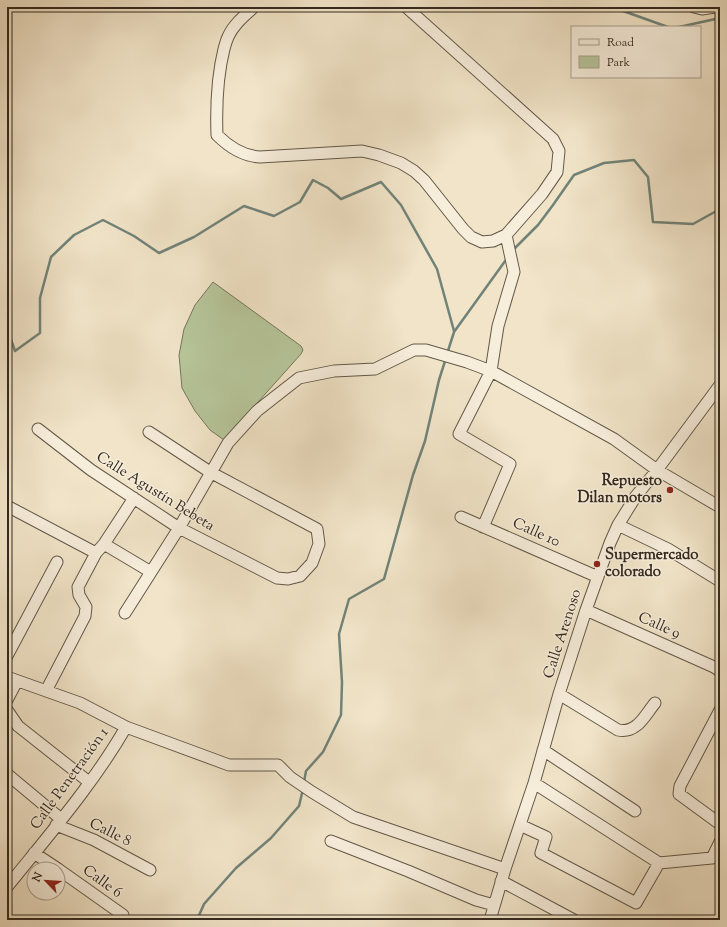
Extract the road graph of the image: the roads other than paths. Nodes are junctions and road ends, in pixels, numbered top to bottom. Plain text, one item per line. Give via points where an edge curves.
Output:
1 (254, 7) edge
2 (406, 7) edge
3 (694, 7) edge
4 (715, 7) edge
5 (506, 234) junction
6 (491, 371) junction
7 (720, 385) edge
8 (38, 429) dead end
9 (149, 432) dead end
10 (657, 470) junction
11 (210, 472) junction
12 (134, 498) junction
13 (7, 506) edge
14 (720, 507) edge
15 (461, 517) dead end
16 (618, 525) junction
17 (484, 527) junction
18 (179, 528) junction
19 (104, 544) junction
20 (96, 554) junction
21 (57, 562) dead end
22 (151, 572) junction
23 (598, 577) junction
24 (720, 581) edge
25 (586, 610) junction
26 (125, 613) dead end
27 (7, 656) edge
28 (720, 671) edge
29 (12, 679) edge
30 (46, 691) junction
31 (559, 694) junction
32 (7, 700) edge
33 (655, 703) dead end
34 (7, 710) edge
35 (720, 710) edge
36 (126, 727) junction
37 (543, 750) junction
38 (7, 774) edge
39 (89, 782) junction
40 (534, 783) junction
41 (635, 811) dead end
42 (58, 822) junction
43 (720, 824) edge
44 (520, 825) junction
45 (331, 841) dead end
46 (720, 842) edge
47 (34, 854) junction
48 (45, 861) edge
49 (716, 861) edge
50 (658, 863) junction
51 (505, 869) junction
52 (150, 870) dead end
53 (66, 875) edge
54 (501, 881) junction
55 (7, 886) edge
56 (494, 905) junction
57 (120, 920) edge
58 (490, 920) edge
59 (574, 920) edge

1 - 5 street via 240,19 228,37 222,57 218,79 217,135 224,142 249,157 362,151 379,155 414,171 471,237 482,242 493,241
2 - 5 street via 553,139 558,150 557,172 542,194
3 - 4 street
5 - 6 street via 514,272 498,326
6 - 10 street via 614,439
6 - 11 street via 426,350 414,350 375,369 334,371 299,378 257,411 228,443
6 - 17 street via 459,434 510,464
7 - 10 street, Calle Arenoso
8 - 12 street, Calle Agustín Bebeta
9 - 11 street, Calle Agustín Bebeta
10 - 14 street
10 - 16 street, Calle Arenoso via 636,496
11 - 18 street
11 - 18 street, Calle Agustín Bebeta via 317,530 320,544 312,563 300,576 288,580 277,578
12 - 18 street, Calle Agustín Bebeta
12 - 19 street
13 - 20 street
15 - 17 street, Calle 10
16 - 23 street, Calle Arenoso
16 - 24 street via 668,549
17 - 23 street, Calle 10
18 - 22 street
19 - 20 street
19 - 22 street
20 - 30 street via 78,587 79,595 86,607 85,616
21 - 27 street
22 - 26 street
23 - 25 street, Calle Arenoso
25 - 28 street, Calle 9
25 - 31 street, Calle Arenoso
29 - 30 street
29 - 32 street
30 - 36 street via 80,704
31 - 33 street via 618,730 626,732 634,729
31 - 37 street, Calle Arenoso
34 - 39 street via 18,726
35 - 43 street via 680,786 679,794
36 - 39 street, Calle Penetración 1
36 - 51 street via 229,765 278,765 290,777 353,817
37 - 40 street, Calle Arenoso
37 - 41 street
38 - 42 street, Calle 8
39 - 42 street, Calle Penetración 1
40 - 44 street, Calle Arenoso
40 - 50 street
42 - 47 street, Calle Penetración 1
42 - 52 street, Calle 8
44 - 50 street via 546,837 541,853 636,904
44 - 51 street, Calle Arenoso
45 - 56 street
46 - 49 street
47 - 48 street, Calle 6
47 - 55 street, Calle Penetración 1
49 - 50 street
51 - 54 street, Calle Arenoso
53 - 57 street, Calle 6 via 124,915
54 - 56 street, Calle Arenoso
54 - 59 street
56 - 58 street, Calle Arenoso

